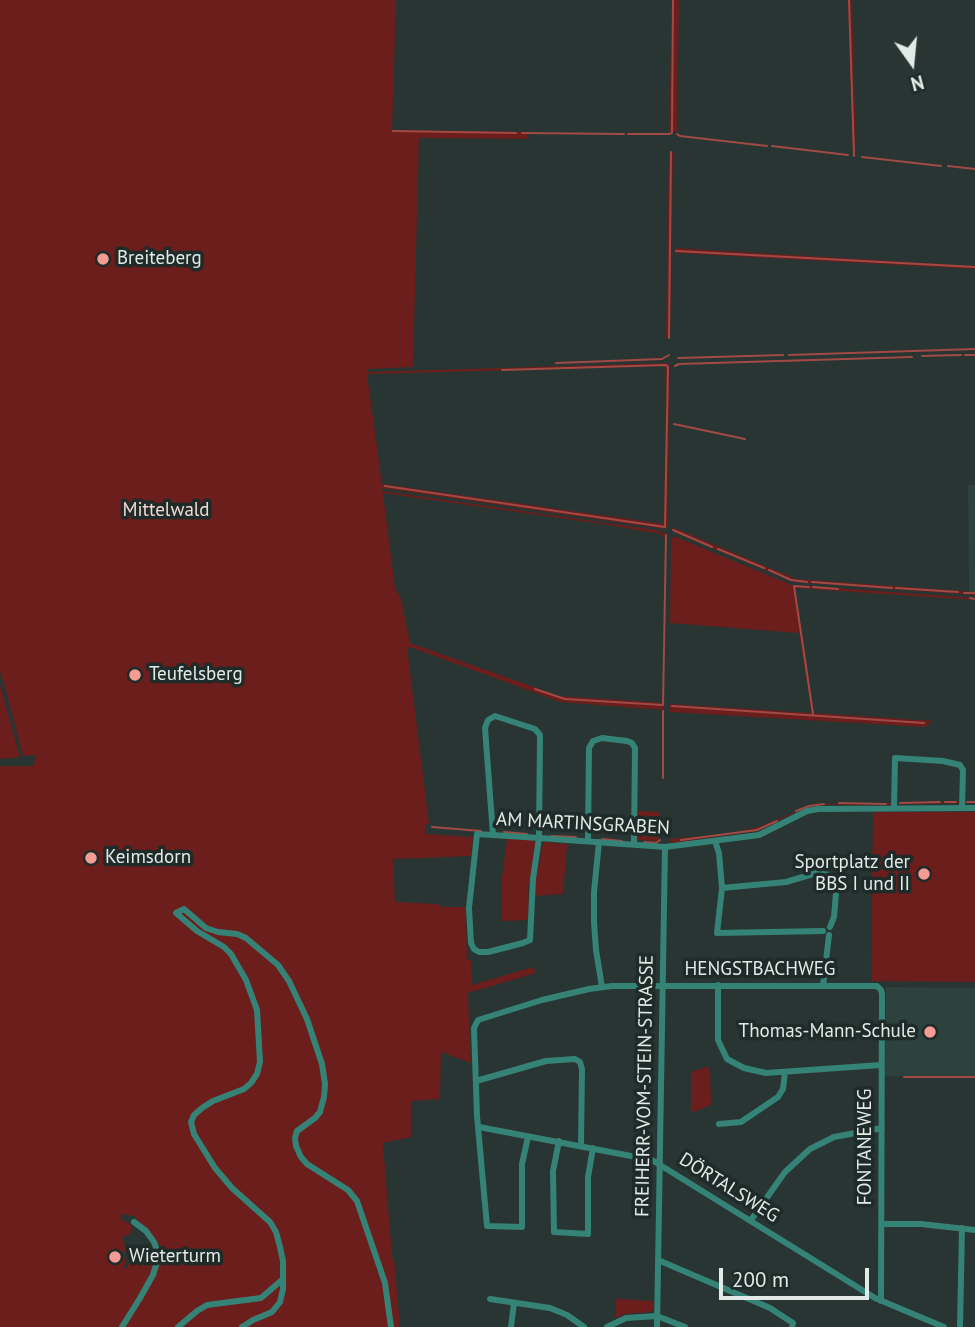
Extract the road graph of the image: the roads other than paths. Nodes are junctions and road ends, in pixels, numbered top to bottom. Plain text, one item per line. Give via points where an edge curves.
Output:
1 (886, 757) dead end
2 (895, 758) junction
3 (894, 808) junction
4 (962, 808) junction
5 (975, 808) edge
6 (492, 835) junction
7 (539, 838) junction
8 (588, 841) junction
9 (715, 841) junction
10 (599, 842) junction
11 (634, 844) junction
12 (665, 847) junction
13 (722, 888) junction
14 (827, 931) junction
15 (663, 985) junction
16 (718, 985) junction
17 (823, 986) junction
18 (602, 987) junction
19 (882, 994) joint
20 (881, 1065) junction
21 (785, 1072) junction
22 (476, 1081) junction
23 (719, 1124) dead end
24 (479, 1127) junction
25 (881, 1128) junction
26 (528, 1137) junction
27 (559, 1141) junction
28 (581, 1146) junction
29 (593, 1148) junction
30 (659, 1163) junction
31 (751, 1220) junction
32 (134, 1222) dead end
33 (882, 1224) junction
34 (962, 1228) junction
35 (975, 1230) edge
36 (658, 1260) junction
37 (283, 1279) junction
38 (490, 1299) dead end
39 (881, 1301) junction
40 (514, 1303) junction
41 (657, 1316) junction
42 (122, 1327) edge
43 (178, 1327) edge
44 (242, 1327) edge
45 (391, 1327) edge
46 (511, 1327) edge
47 (584, 1327) edge
48 (607, 1327) edge
49 (657, 1327) edge
50 (685, 1327) edge
51 (792, 1327) edge
52 (944, 1327) edge
53 (960, 1327) edge

1 - 2 street
2 - 3 street
2 - 4 street via 960,765
3 - 4 street, AM MARTINSGRABEN
3 - 9 street, AM MARTINSGRABEN via 810,810 759,835
4 - 5 street, AM MARTINSGRABEN
6 - 7 street, AM MARTINSGRABEN
6 - 7 street via 485,728 495,716 540,734
6 - 7 street, AM MARTINSGRABEN via 477,834 470,891 473,947 482,952 531,938
7 - 8 street, AM MARTINSGRABEN
8 - 10 street, AM MARTINSGRABEN
8 - 11 street via 589,748 602,738 629,741 635,748
9 - 12 street, AM MARTINSGRABEN
9 - 13 street
10 - 11 street, AM MARTINSGRABEN
10 - 18 street via 593,922
11 - 12 street, AM MARTINSGRABEN
12 - 15 street, FREIHERR-VOM-STEIN-STRASSE
13 - 14 street via 717,933
13 - 14 street via 786,882 823,871 831,877 836,893 834,918
14 - 17 street
15 - 16 street, HENGSTBACHWEG
15 - 18 street, HENGSTBACHWEG
15 - 30 street, FREIHERR-VOM-STEIN-STRASSE
16 - 17 street, HENGSTBACHWEG
16 - 21 street via 718,1040 727,1059 766,1073
17 - 19 street, HENGSTBACHWEG via 874,985
18 - 22 street, HENGSTBACHWEG via 478,1020 474,1028
19 - 20 street, FONTANEWEG
20 - 21 street
20 - 25 street, FONTANEWEG
21 - 23 street via 778,1097 741,1122
22 - 24 street
22 - 28 street via 546,1061 580,1062
24 - 26 street, DÖRTALSWEG
24 - 26 street via 487,1226 522,1227 522,1164
25 - 31 street via 834,1137 810,1149 785,1172
25 - 33 street, FONTANEWEG
26 - 27 street, DÖRTALSWEG
27 - 28 street, DÖRTALSWEG
27 - 29 street via 553,1171 554,1232 588,1234
28 - 29 street, DÖRTALSWEG
29 - 30 street, DÖRTALSWEG
30 - 31 street, DÖRTALSWEG
30 - 36 street, FREIHERR-VOM-STEIN-STRASSE
31 - 39 street, DÖRTALSWEG
32 - 42 street via 154,1242 156,1262
33 - 34 street
33 - 39 street, FONTANEWEG
34 - 35 street
34 - 53 street
36 - 41 street, FREIHERR-VOM-STEIN-STRASSE
36 - 51 street via 771,1308 793,1323
37 - 43 street via 261,1298 207,1305
37 - 44 street via 278,1306
37 - 45 street via 273,1226 223,1179 192,1129 199,1111 251,1083 260,1056 257,1010 244,975 227,949 176,913 181,909 206,928 246,938 278,965 289,981 307,1018 325,1088 320,1112 298,1131 296,1146 307,1164 357,1201 385,1283
38 - 40 street
39 - 52 street, DÖRTALSWEG
40 - 46 street
40 - 47 street via 559,1311
41 - 48 street via 626,1318
41 - 49 street, FREIHERR-VOM-STEIN-STRASSE
41 - 50 street

